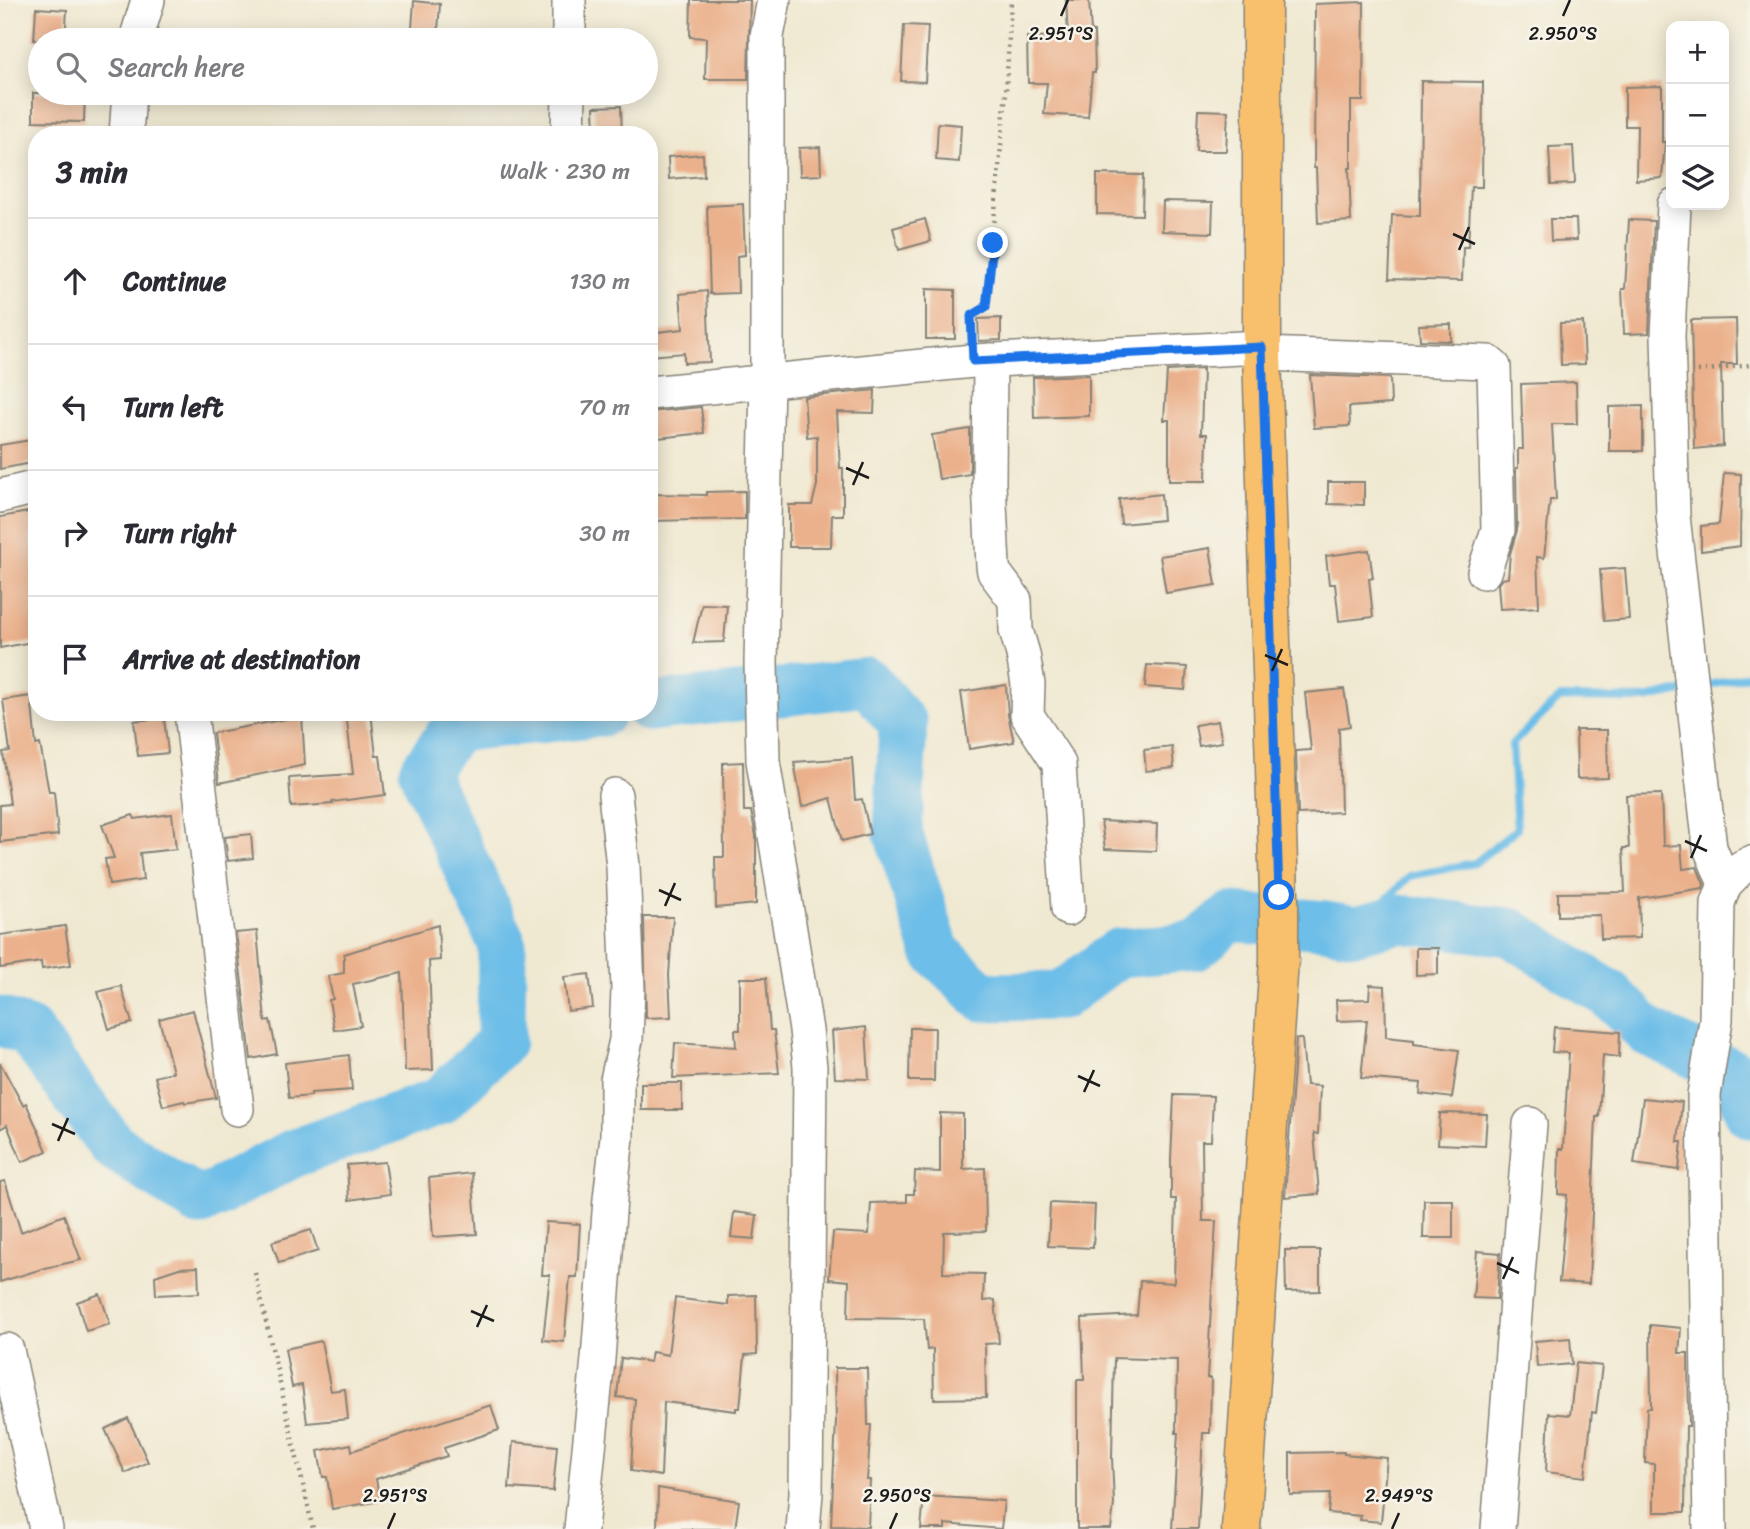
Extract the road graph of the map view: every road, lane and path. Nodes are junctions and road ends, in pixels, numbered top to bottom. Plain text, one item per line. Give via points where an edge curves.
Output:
1 (148, 0) edge
2 (569, 0) edge
3 (774, 0) edge
4 (1011, 0) edge
5 (1262, 0) edge
6 (140, 28) edge
7 (569, 28) edge
8 (129, 105) edge
9 (569, 105) edge
10 (127, 126) edge
11 (568, 126) edge
12 (1674, 210) edge
13 (1262, 351) junction
14 (982, 360) junction
15 (1750, 365) edge
16 (1669, 372) junction
17 (767, 380) junction
18 (658, 392) edge
19 (28, 489) edge
20 (0, 496) edge
21 (1484, 572) dead end
22 (192, 721) edge
23 (615, 795) dead end
24 (1750, 863) edge
25 (1725, 884) junction
26 (1068, 909) dead end
27 (237, 1109) dead end
28 (1530, 1124) dead end
29 (255, 1273) dead end
30 (8, 1350) dead end
31 (46, 1529) edge
32 (313, 1529) edge
33 (581, 1529) edge
34 (803, 1529) edge
35 (1241, 1529) edge
36 (1498, 1529) edge
37 (1710, 1529) edge

1 - 6 street
2 - 7 street
3 - 17 street via 767,36
4 - 14 path via 986,307 971,316
5 - 13 main road
8 - 10 street
9 - 11 street
12 - 16 street
13 - 14 street
13 - 21 street via 1492,365 1498,530
13 - 35 main road via 1279,960
14 - 17 street
14 - 26 street via 993,566 1015,600 1016,630 1028,684 1027,715 1059,764
15 - 16 path
16 - 25 street via 1676,544 1710,848
17 - 18 street
17 - 34 street via 763,761 810,1068
19 - 20 street
22 - 27 street
23 - 33 street via 623,866 626,1041 617,1080 617,1137
24 - 25 street
25 - 37 street via 1718,903 1716,1020 1704,1095
28 - 36 street
29 - 32 path
30 - 31 street

